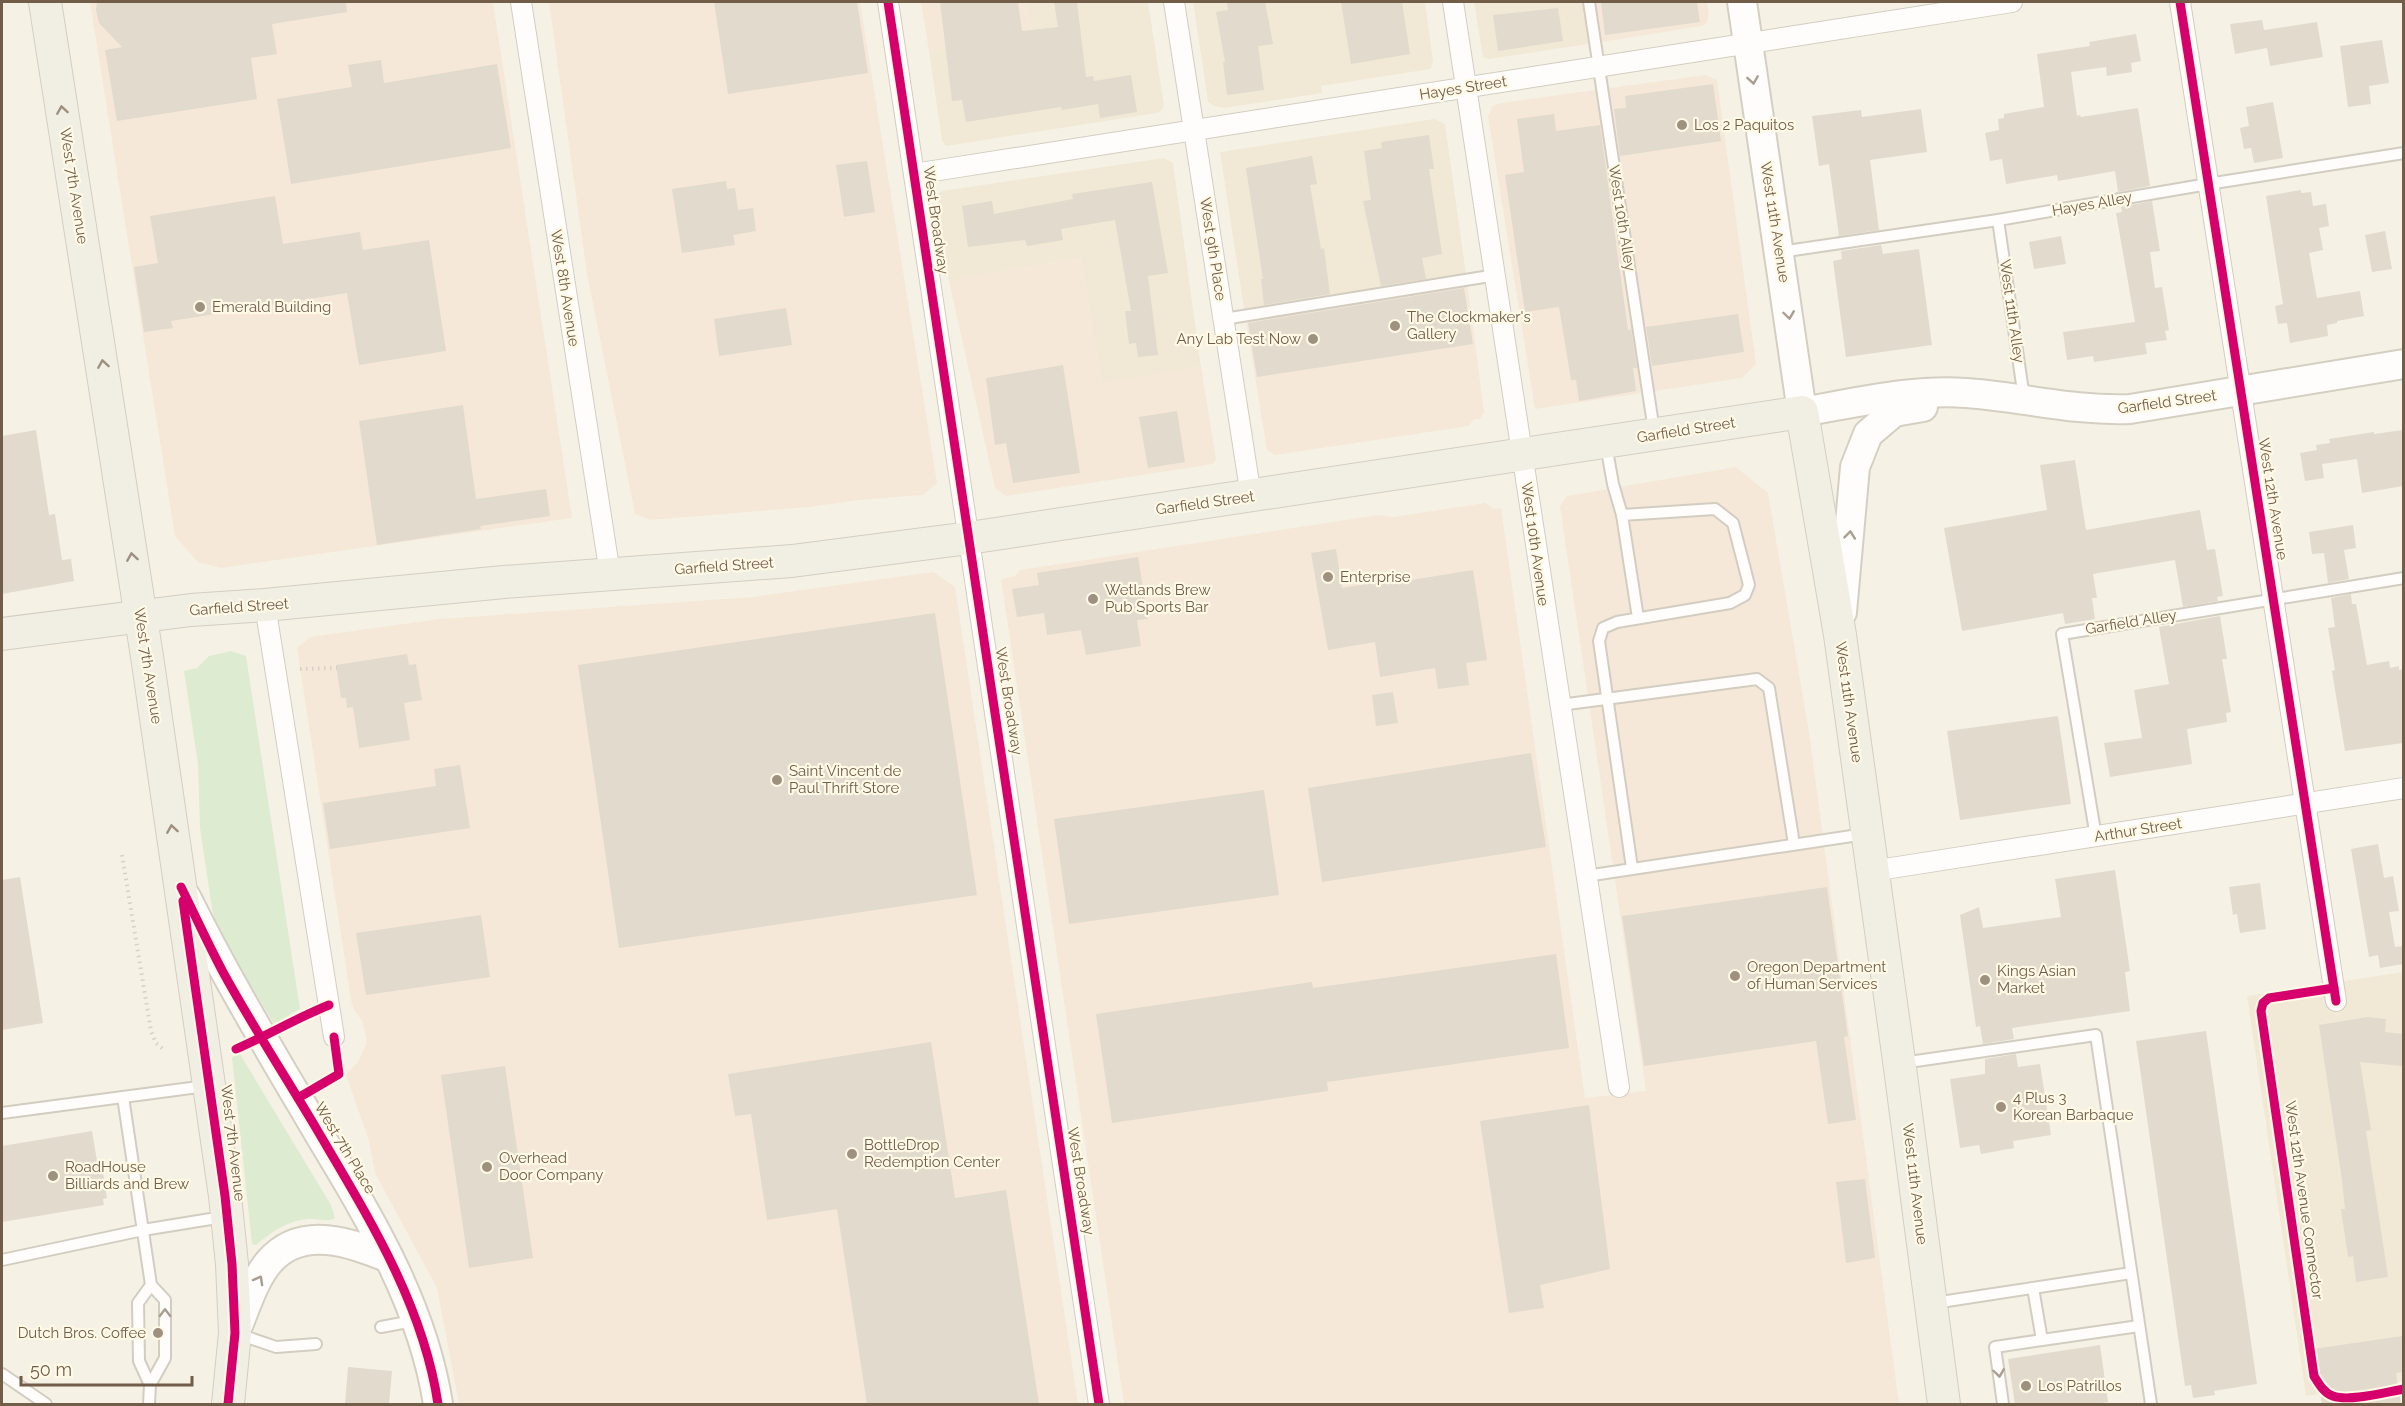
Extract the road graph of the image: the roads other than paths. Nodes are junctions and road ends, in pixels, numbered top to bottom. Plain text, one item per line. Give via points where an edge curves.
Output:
1 (45, 2) edge
2 (521, 2) edge
3 (888, 2) edge
4 (1174, 2) edge
5 (1453, 2) edge
6 (1589, 2) edge
7 (1742, 2) edge
8 (2012, 2) edge
9 (2180, 2) edge
10 (1967, 5) edge
11 (1747, 44) junction
12 (1599, 66) junction
13 (1467, 87) junction
14 (1194, 130) junction
15 (2403, 153) edge
16 (914, 174) junction
17 (2208, 184) junction
18 (1998, 220) junction
19 (1779, 252) junction
20 (1496, 275) junction
21 (1224, 319) junction
22 (2403, 364) edge
23 (2241, 390) junction
24 (1984, 395) junction
25 (2025, 401) junction
26 (1802, 412) junction
27 (1654, 434) junction
28 (1605, 442) junction
29 (1522, 456) junction
30 (1251, 496) junction
31 (1622, 515) junction
32 (969, 538) junction
33 (610, 574) junction
34 (2403, 578) edge
35 (2273, 598) junction
36 (265, 605) junction
37 (141, 615) junction
38 (1638, 618) junction
39 (2, 634) edge
40 (1840, 635) junction
41 (1608, 699) junction
42 (1560, 705) junction
43 (2403, 788) edge
44 (2305, 804) junction
45 (1867, 833) junction
46 (2096, 837) junction
47 (1794, 844) junction
48 (1632, 868) junction
49 (1872, 871) junction
50 (1586, 876) junction
51 (181, 887) junction
52 (2336, 1001) dead end
53 (334, 1037) dead end
54 (1899, 1064) junction
55 (210, 1086) junction
56 (1619, 1087) dead end
57 (123, 1097) junction
58 (2, 1113) edge
59 (227, 1216) junction
60 (143, 1230) junction
61 (389, 1258) junction
62 (2, 1260) edge
63 (2131, 1273) junction
64 (151, 1285) junction
65 (2033, 1288) junction
66 (1930, 1303) junction
67 (417, 1320) junction
68 (2139, 1326) junction
69 (381, 1327) dead end
70 (235, 1333) junction
71 (2042, 1340) junction
72 (316, 1344) dead end
73 (2, 1374) edge
74 (150, 1385) junction
75 (2148, 1403) edge
76 (46, 1404) edge
77 (149, 1404) edge
78 (228, 1404) edge
79 (438, 1404) edge
80 (1099, 1404) edge
81 (1944, 1404) edge
82 (2003, 1404) edge

37 -> 1 main road, West 7th Avenue
2 - 33 street, West 8th Avenue
3 - 16 street, West Broadway
4 - 14 street, West 9th Place
5 - 13 street, West 10th Avenue
6 - 12 lane, West 10th Alley
7 - 11 main road, West 11th Avenue
8 - 10 street, Hayes Street
9 - 17 street, West 12th Avenue
10 - 11 street, Hayes Street
11 - 12 street, Hayes Street
11 -> 19 main road, West 11th Avenue
12 - 13 street, Hayes Street
12 - 27 lane, West 10th Alley
13 - 14 street, Hayes Street
13 - 20 street, West 10th Avenue
14 - 16 street, Hayes Street
14 - 21 street, West 9th Place
15 - 17 lane, Hayes Alley
16 - 32 street, West Broadway
17 - 18 lane, Hayes Alley
17 - 23 street, West 12th Avenue
18 - 19 lane, Hayes Alley
18 - 25 lane, West 11th Alley
19 -> 26 main road, West 11th Avenue
20 - 21 lane
20 - 29 street, West 10th Avenue
21 - 30 street, West 9th Place
22 - 23 main road, Garfield Street
23 - 25 main road, Garfield Street via 2130,409 2096,410
23 - 35 street, West 12th Avenue
24 - 25 main road, Garfield Street
24 - 26 main road, Garfield Street via 1932,392
40 -> 24 main road via 1855,467 1868,434 1894,412
26 - 27 main road, Garfield Street
26 - 40 main road, West 11th Avenue
27 - 28 main road, Garfield Street
28 - 29 main road, Garfield Street
28 - 31 lane
29 - 30 main road, Garfield Street
29 - 42 street, West 10th Avenue
30 - 32 main road, Garfield Street
31 - 38 lane
31 - 38 lane via 1715,508 1733,523 1749,585 1745,595 1730,603
32 - 33 main road, Garfield Street via 792,561
32 - 80 street, West Broadway
33 - 36 main road, Garfield Street
34 - 35 lane, Garfield Alley
35 - 44 street, West 12th Avenue
35 - 46 lane, Garfield Alley via 2062,634
36 - 37 main road, Garfield Street
36 - 53 street
37 - 39 main road, Garfield Street
51 -> 37 main road, West 7th Avenue
38 - 41 lane via 1603,628 1599,641
40 - 45 main road, West 11th Avenue
41 - 42 lane
41 - 47 lane via 1762,681 1769,688 1775,715
41 - 48 lane
42 - 50 street, West 10th Avenue
43 - 44 street, Arthur Street
44 - 46 street, Arthur Street
44 - 52 street, West 12th Avenue
45 - 47 lane
45 - 49 main road, West 11th Avenue
46 - 49 street, Arthur Street
47 - 48 lane
48 - 50 lane
49 - 54 main road, West 11th Avenue
50 - 56 street, West 10th Avenue
51 - 55 main road, West 7th Avenue
51 - 61 main road, West 7th Place via 224,974
54 - 63 lane via 2096,1035
54 - 66 main road, West 11th Avenue
55 - 57 lane
55 - 59 main road, West 7th Avenue
57 - 58 lane
57 - 60 lane
59 - 60 lane
59 - 70 main road, West 7th Avenue
60 - 62 lane
60 - 64 lane
61 - 67 main road, West 7th Place
70 -> 61 main road via 269,1262 288,1247 309,1240 331,1239
63 - 65 lane
63 - 68 lane
64 - 74 lane via 138,1303 140,1361
74 -> 64 lane via 165,1358 165,1300
65 - 66 lane
65 - 71 lane
66 - 81 main road, West 11th Avenue
67 - 69 lane
67 - 79 main road, West 7th Place
68 - 71 lane
68 - 75 lane
70 - 72 lane via 276,1347
70 - 78 main road, West 7th Avenue
71 -> 82 lane via 1995,1347
73 - 76 lane
74 - 77 lane

